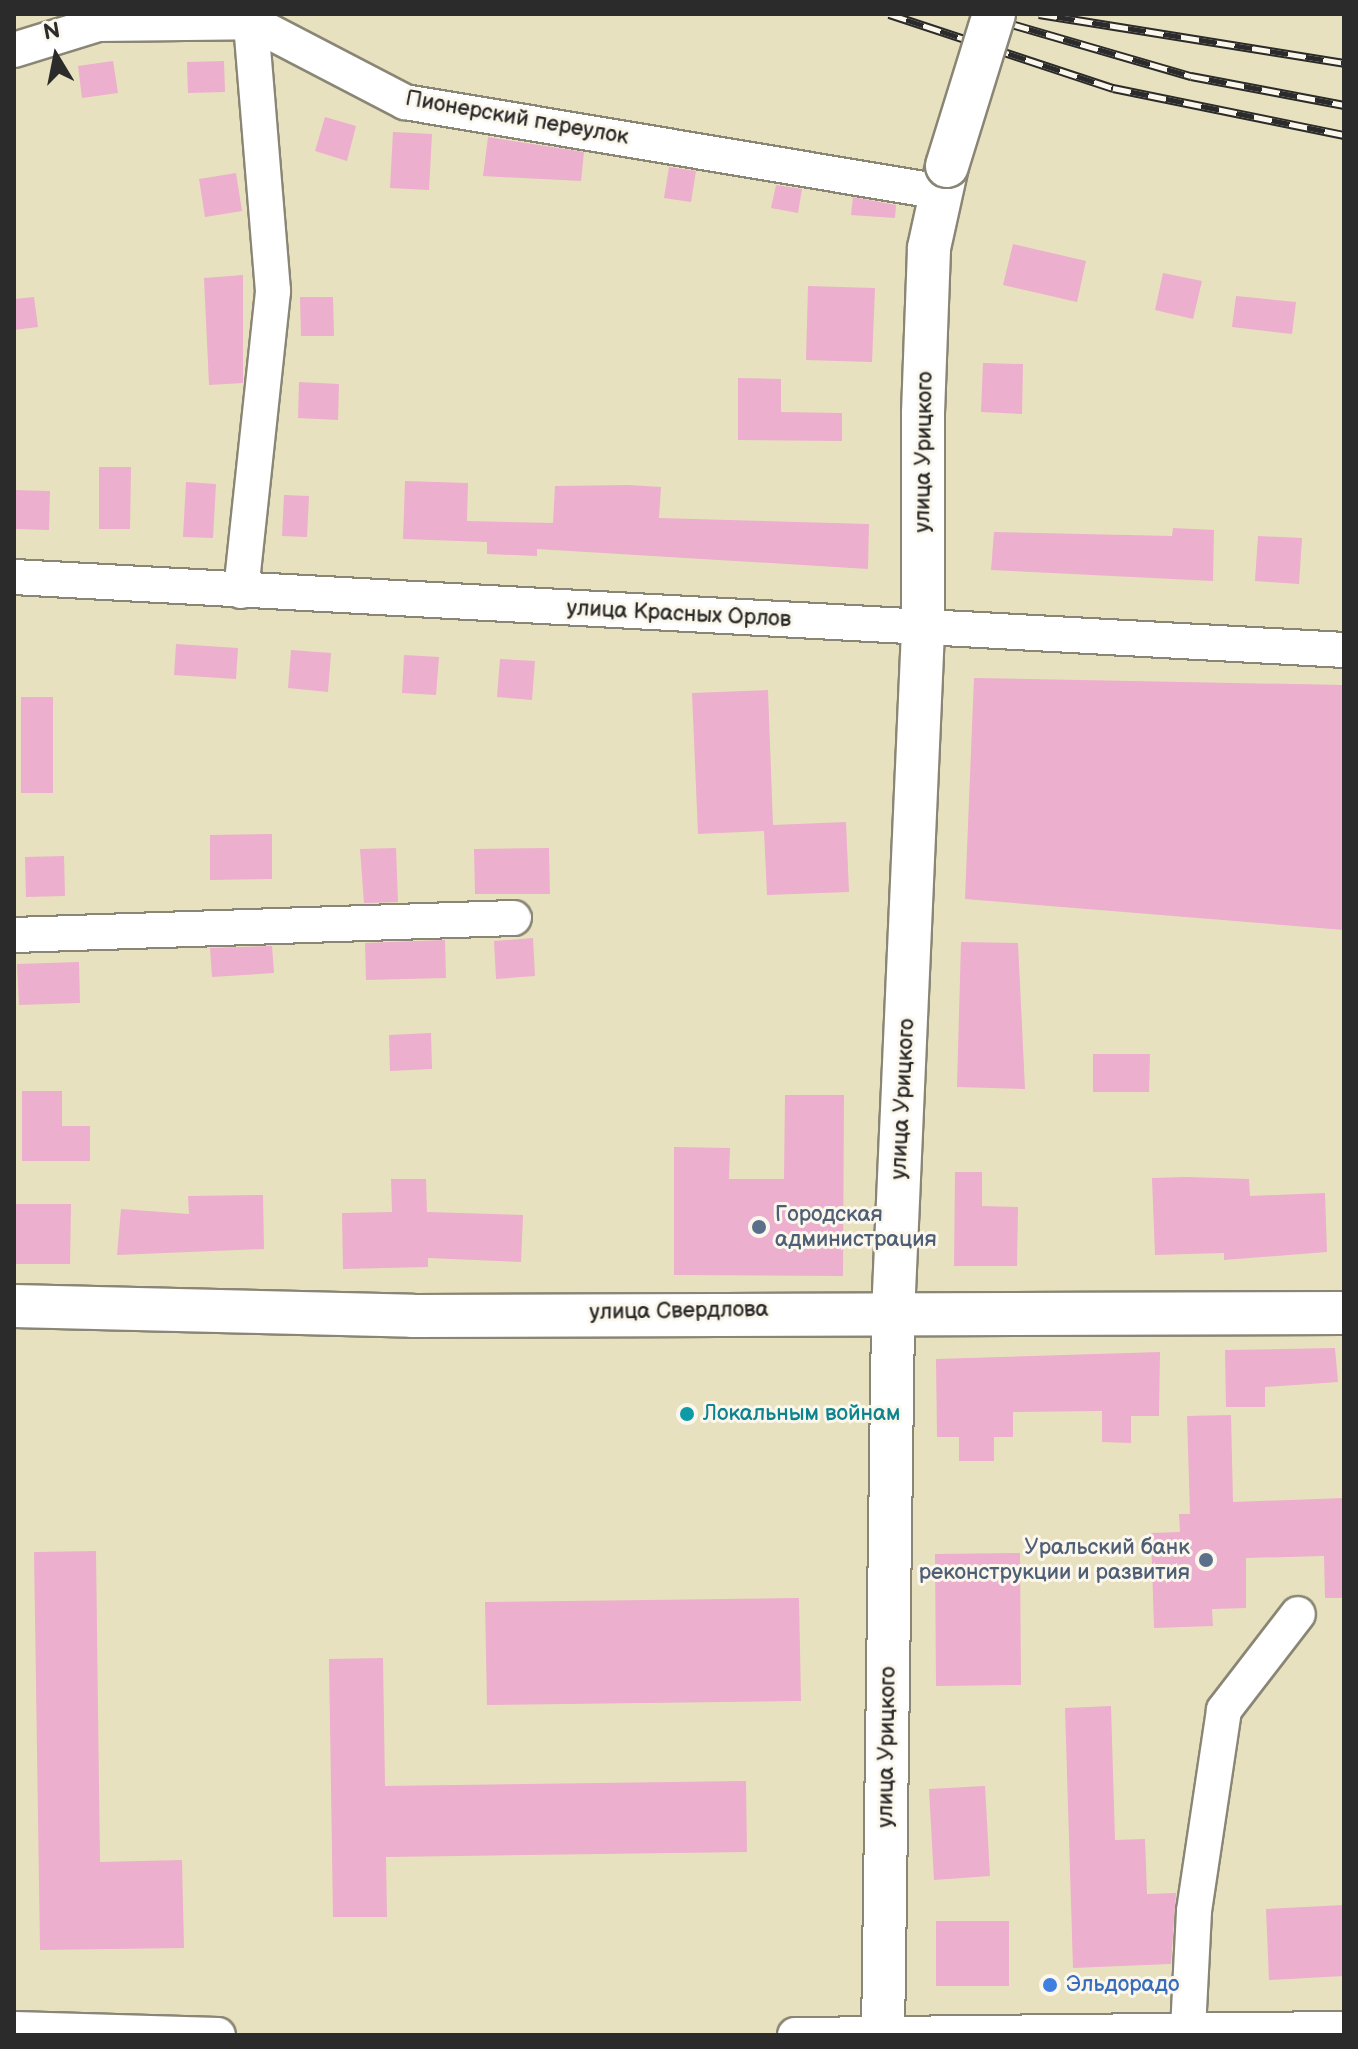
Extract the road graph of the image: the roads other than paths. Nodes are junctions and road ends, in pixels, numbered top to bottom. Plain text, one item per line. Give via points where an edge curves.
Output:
1 (994, 14) edge
2 (250, 18) edge
3 (14, 50) edge
4 (944, 179) junction
5 (14, 577) edge
6 (241, 591) junction
7 (923, 631) junction
8 (1344, 650) edge
9 (514, 918) dead end
10 (14, 935) edge
11 (14, 1306) edge
12 (1344, 1313) edge
13 (893, 1315) junction
14 (1298, 1614) dead end
15 (14, 2029) edge
16 (1344, 2029) edge
17 (1188, 2030) junction
18 (883, 2033) edge
19 (218, 2035) edge
20 (795, 2035) edge

1 - 4 main road, улица Урицкого, bridge
2 - 3 street, Пионерский переулок via 98,24
2 - 4 street, Пионерский переулок via 405,102
2 - 6 street via 273,291
4 - 7 main road, улица Урицкого via 929,248
5 - 6 street, улица Красных Орлов
6 - 7 street, улица Красных Орлов
7 - 8 street, улица Красных Орлов
7 - 13 main road, улица Урицкого
9 - 10 street
11 - 13 main road, улица Свердлова via 413,1316 753,1309
12 - 13 main road, улица Свердлова
13 - 18 main road, улица Урицкого
14 - 17 street via 1224,1710 1194,1911
15 - 19 street
16 - 17 street
17 - 18 street
18 - 20 street

